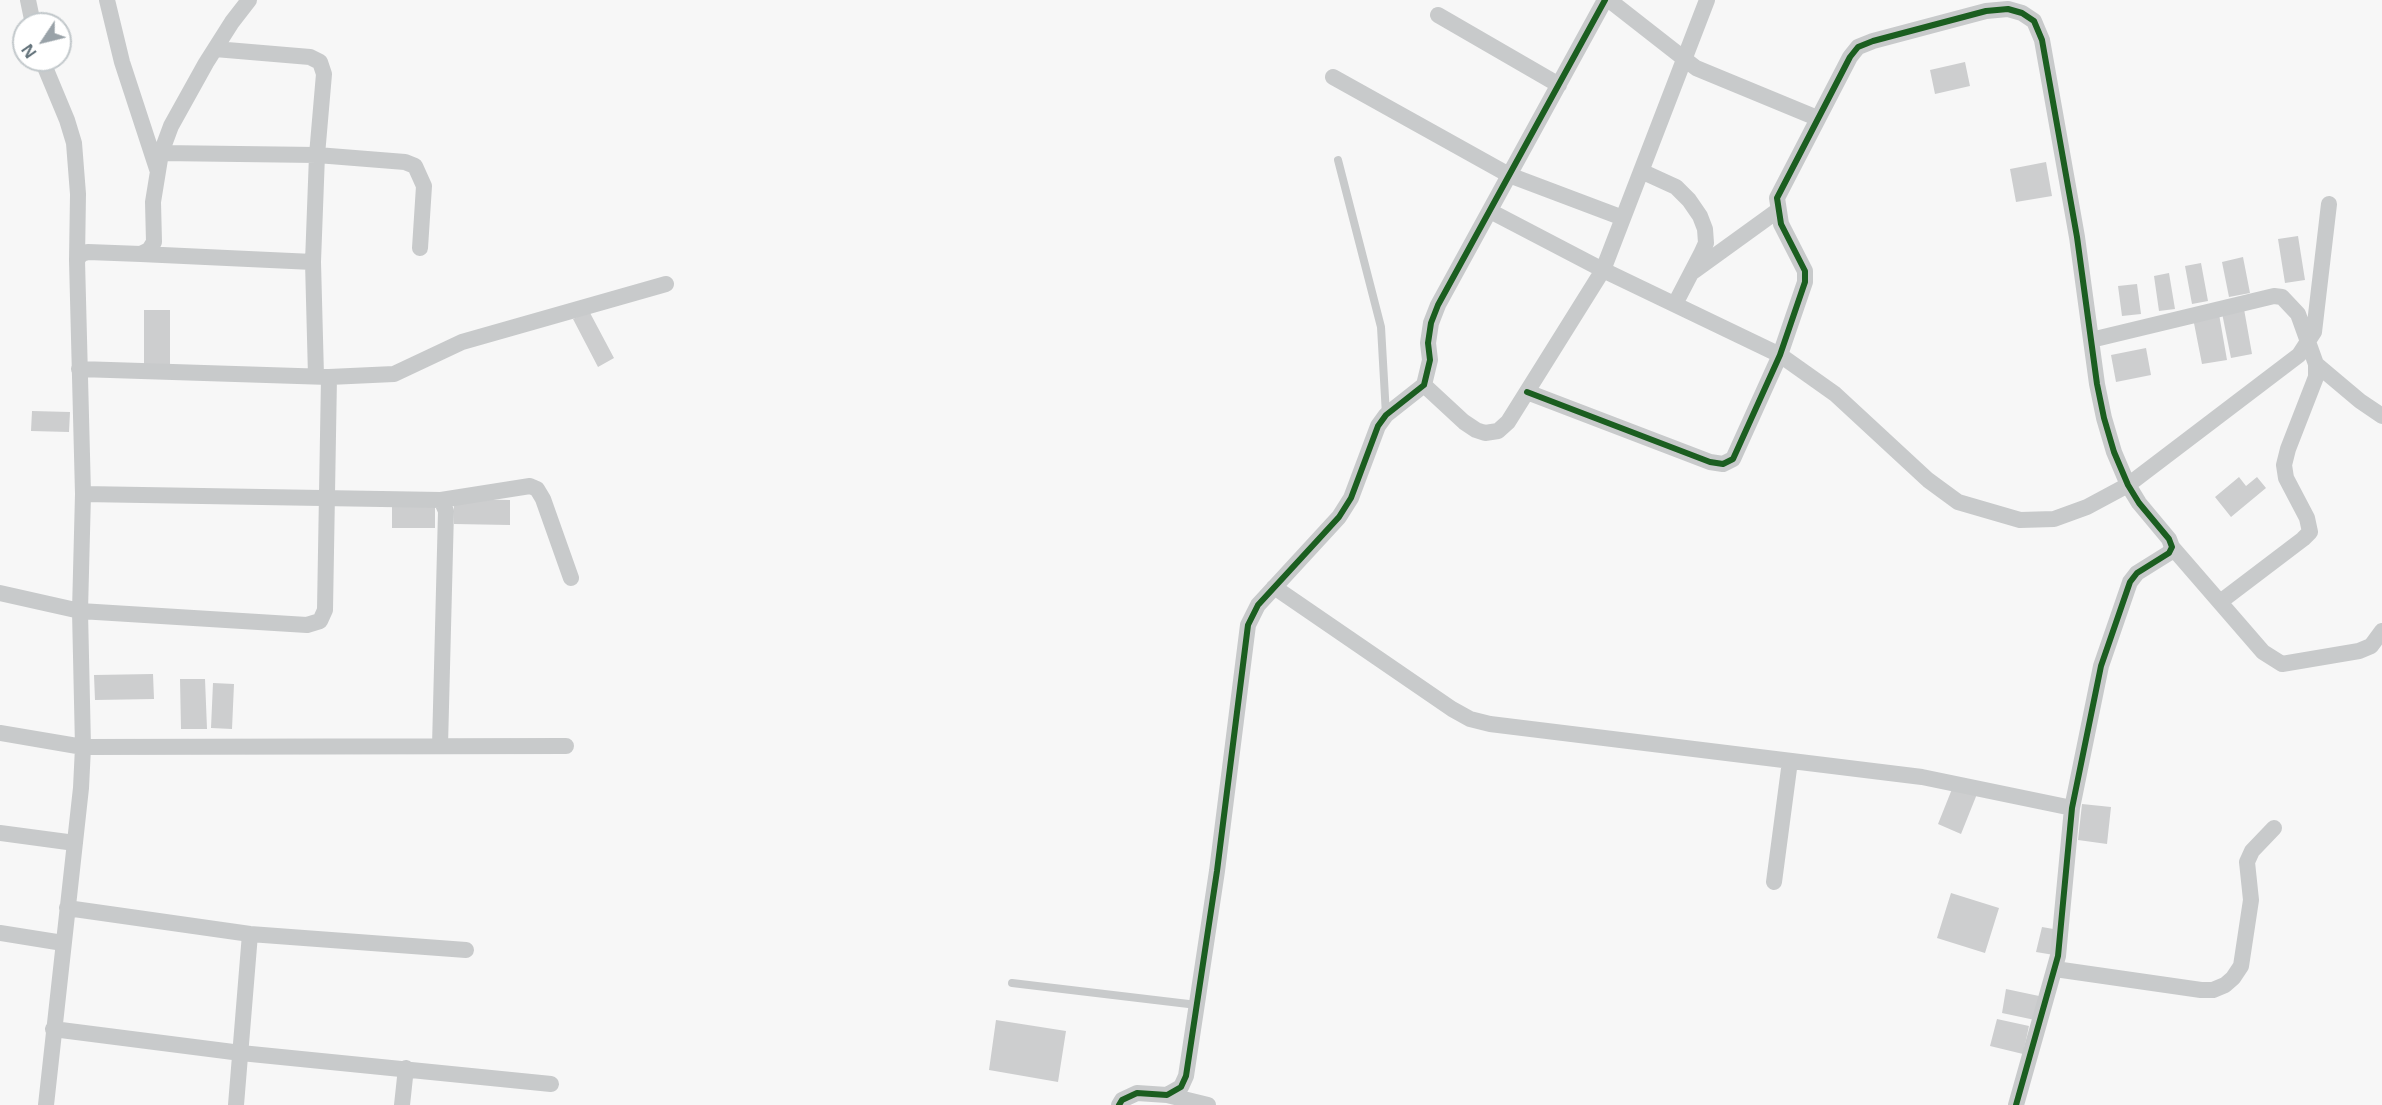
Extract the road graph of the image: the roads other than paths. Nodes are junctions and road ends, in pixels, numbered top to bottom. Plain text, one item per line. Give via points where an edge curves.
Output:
1 (107, 0) edge
2 (249, 0) edge
3 (1607, 0) edge
4 (1707, 0) edge
5 (1438, 15) dead end
6 (215, 49) junction
7 (1684, 60) junction
8 (47, 72) edge
9 (1333, 77) dead end
10 (1559, 85) junction
11 (1817, 118) junction
12 (161, 153) junction
13 (317, 155) junction
14 (1338, 160) dead end
15 (157, 170) junction
16 (1641, 171) junction
17 (1509, 175) junction
18 (2329, 204) dead end
19 (1490, 211) junction
20 (1777, 211) junction
21 (1623, 218) junction
22 (420, 248) dead end
23 (141, 254) junction
24 (77, 260) junction
25 (313, 262) junction
26 (1603, 270) junction
27 (1691, 273) junction
28 (666, 284) dead end
29 (1675, 304) junction
30 (2091, 340) junction
31 (2307, 345) junction
32 (1780, 355) junction
33 (2316, 364) junction
34 (79, 369) junction
35 (323, 377) junction
36 (1420, 388) junction
37 (1527, 392) junction
38 (1392, 410) junction
39 (2382, 416) edge
40 (2128, 485) junction
41 (82, 494) junction
42 (327, 497) junction
43 (441, 500) junction
44 (2172, 547) junction
45 (571, 578) dead end
46 (1274, 587) junction
47 (0, 593) edge
48 (2220, 602) junction
49 (80, 611) junction
50 (2382, 631) edge
51 (0, 733) edge
52 (440, 746) junction
53 (566, 746) dead end
54 (82, 747) junction
55 (1790, 761) junction
56 (2072, 808) junction
57 (2274, 828) dead end
58 (0, 832) edge
59 (75, 843) junction
60 (1774, 882) dead end
61 (67, 908) junction
62 (0, 933) edge
63 (250, 934) junction
64 (63, 943) junction
65 (466, 950) dead end
66 (2055, 969) junction
67 (1012, 983) dead end
68 (1197, 1005) junction
69 (53, 1029) junction
70 (241, 1053) junction
71 (406, 1068) junction
72 (552, 1084) dead end
73 (1167, 1095) junction
74 (45, 1105) edge
75 (236, 1105) edge
76 (402, 1105) edge
77 (1119, 1105) edge
78 (1208, 1105) edge
79 (2016, 1105) edge

1 - 15 street via 122,62
2 - 6 street
3 - 7 street
3 - 10 street
4 - 7 street
5 - 10 street
6 - 12 street via 171,126
6 - 13 street via 310,57 320,62 325,83
7 - 11 street via 1713,76
7 - 16 street
8 - 24 street via 74,143
9 - 17 street
10 - 17 street
11 - 20 street via 1777,198
11 - 30 street via 1858,47 1986,11 2008,9 2034,21 2042,40
12 - 13 street
12 - 15 street
13 - 22 street via 415,166 424,186
13 - 25 street
14 - 38 lane via 1382,327
15 - 23 street via 154,242
16 - 21 street
16 - 27 street via 1676,187 1700,216 1706,243
17 - 19 street
17 - 21 street
18 - 31 street via 2314,332
19 - 26 street
19 - 36 street via 1438,305 1428,343 1430,360
20 - 27 street
20 - 32 street via 1805,271 1805,282
21 - 26 street
23 - 24 street via 88,252
23 - 25 street
24 - 34 street
25 - 35 street
26 - 29 street
26 - 37 street
27 - 29 street
28 - 35 street via 462,342 394,374
29 - 32 street
30 - 31 street via 2274,296 2282,297 2298,314
30 - 40 street via 2104,418
31 - 33 street
31 - 40 street via 2289,364
32 - 37 street via 1733,459 1723,464
32 - 40 street via 1834,394 1928,480 1958,502 2020,520 2054,519
33 - 39 street
33 - 48 street via 2316,377 2284,465 2310,531
34 - 35 street
34 - 41 street
35 - 42 street
36 - 37 street via 1485,433 1498,431 1508,422
36 - 38 street
38 - 46 street via 1378,426 1351,498 1339,517
40 - 44 street
41 - 42 street
41 - 49 street
42 - 43 street
42 - 49 street via 325,610 320,621 307,625
43 - 45 street via 530,486 537,489
43 - 52 street via 446,511
44 - 48 street
44 - 56 street via 2130,582 2101,666
46 - 55 street via 1470,718 1490,724
46 - 68 street via 1258,604 1248,625
47 - 49 street
48 - 50 street via 2263,652 2282,664 2359,651 2371,646
49 - 54 street
51 - 54 street
52 - 53 street
52 - 54 street
54 - 59 street
55 - 56 street via 1922,777
55 - 60 street
56 - 66 street
57 - 66 street via 2247,862 2251,900 2241,966 2225,985 2201,990
58 - 59 street
59 - 61 street
61 - 63 street
61 - 64 street
62 - 64 street
63 - 65 street
63 - 70 street
64 - 69 street
66 - 79 street
67 - 68 lane
68 - 73 street via 1186,1076 1181,1087
69 - 70 street
69 - 74 street
70 - 71 street
70 - 75 street
71 - 72 street
71 - 76 street
73 - 77 street via 1137,1093
73 - 78 street

